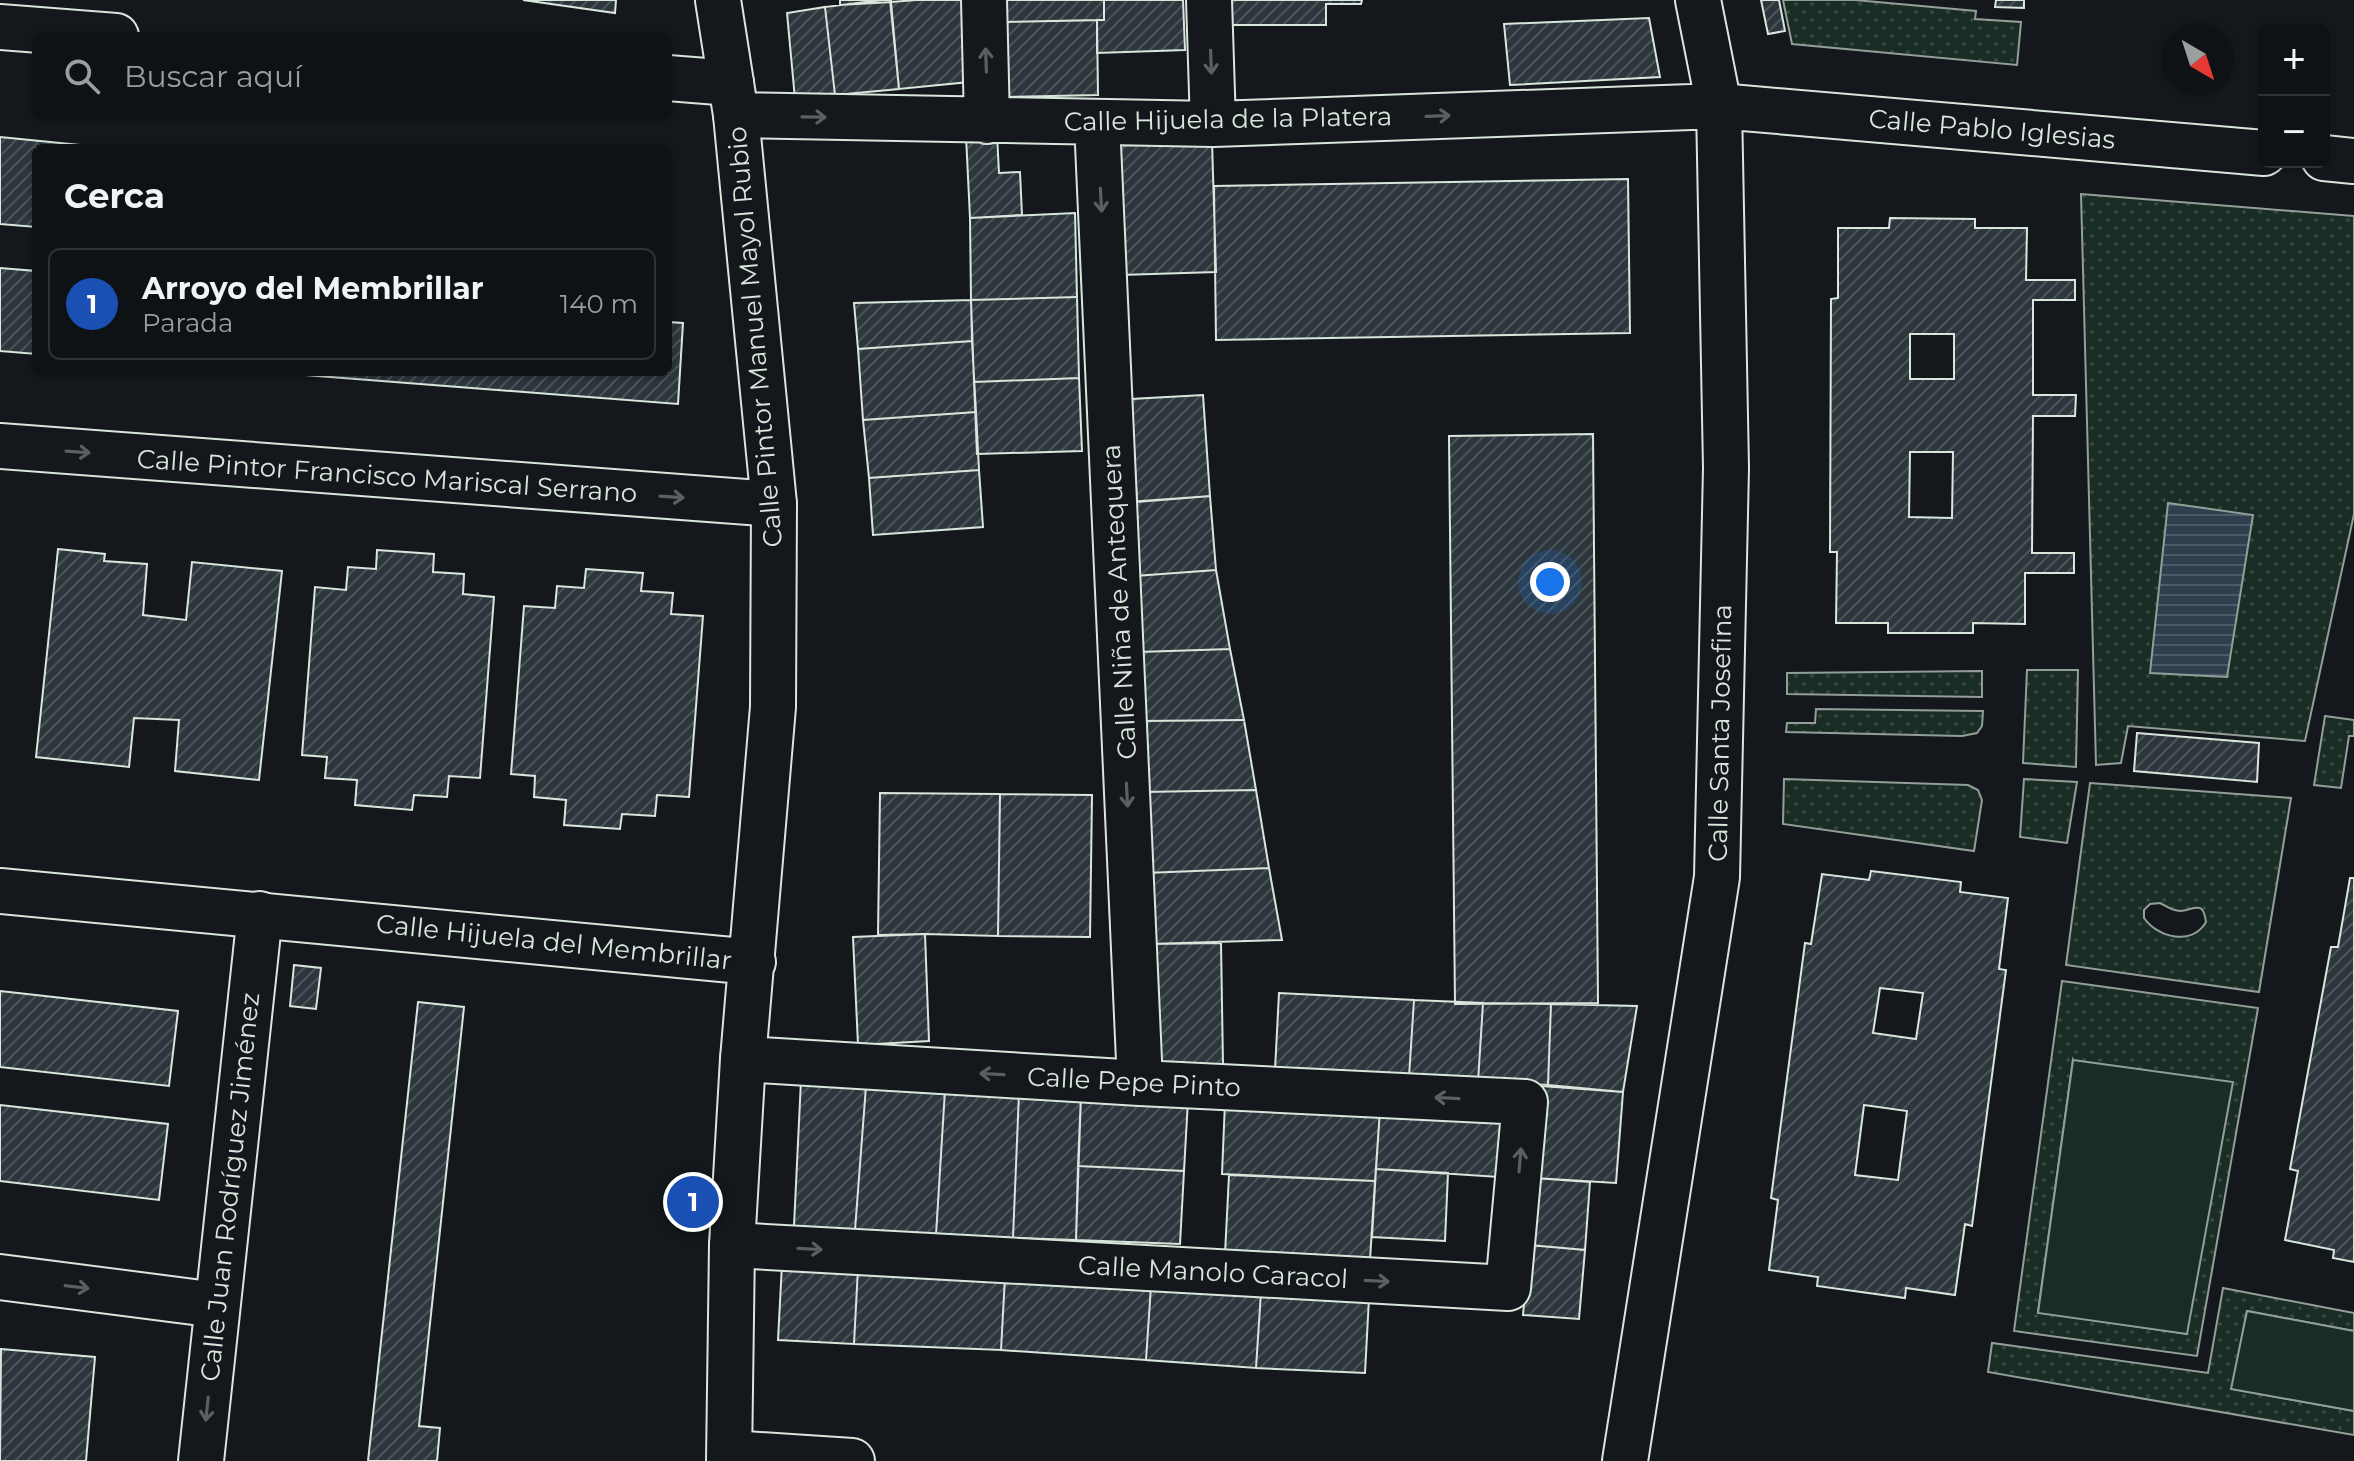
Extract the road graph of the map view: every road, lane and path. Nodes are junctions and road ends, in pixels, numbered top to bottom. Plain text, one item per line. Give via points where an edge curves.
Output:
1 (718, 0) edge
2 (984, 0) edge
3 (1209, 0) edge
4 (1698, 0) edge
5 (0, 27) edge
6 (64, 32) edge
7 (672, 79) edge
8 (734, 99) junction
9 (1719, 106) junction
10 (987, 121) junction
11 (1097, 122) junction
12 (1213, 124) junction
13 (2258, 152) edge
14 (2330, 159) edge
15 (2354, 161) edge
16 (0, 446) edge
17 (774, 504) junction
18 (0, 891) edge
19 (260, 914) junction
20 (753, 962) junction
21 (743, 1059) junction
22 (1140, 1083) junction
23 (1525, 1102) joint
24 (732, 1245) junction
25 (0, 1277) edge
26 (217, 1305) junction
27 (730, 1457) edge
28 (201, 1461) edge
29 (852, 1461) edge
30 (1625, 1461) edge

1 - 8 street, Calle Pintor Manuel Mayol Rubio
10 -> 2 street
3 -> 12 street
4 - 9 street, Calle Santa Josefina
5 - 6 street
7 - 8 street
8 -> 10 street, Calle Hijuela de la Platera
8 - 17 street, Calle Pintor Manuel Mayol Rubio
12 -> 9 street, Calle Hijuela de la Platera
9 - 13 street, Calle Pablo Iglesias
9 - 30 street, Calle Santa Josefina via 1726,468 1717,877
10 - 11 street, Calle Hijuela de la Platera
11 - 12 street, Calle Hijuela de la Platera
11 -> 22 street, Calle Niña de Antequera
14 - 15 street
16 -> 17 street, Calle Pintor Francisco Mariscal Serrano
17 - 20 street, Calle Pintor Manuel Mayol Rubio via 773,707
18 - 19 street, Calle Hijuela del Membrillar
19 - 20 street, Calle Hijuela del Membrillar
19 - 26 street, Calle Juan Rodríguez Jiménez
20 - 21 street, Calle Hijuela del Membrillar
22 -> 21 street, Calle Pepe Pinto
21 - 24 street, Calle Hijuela del Membrillar
23 -> 22 street, Calle Pepe Pinto
24 -> 23 street, Calle Manolo Caracol via 1508,1288
24 - 27 street, Calle Hijuela del Membrillar
25 -> 26 street
26 -> 28 street, Calle Juan Rodríguez Jiménez
27 - 29 street

